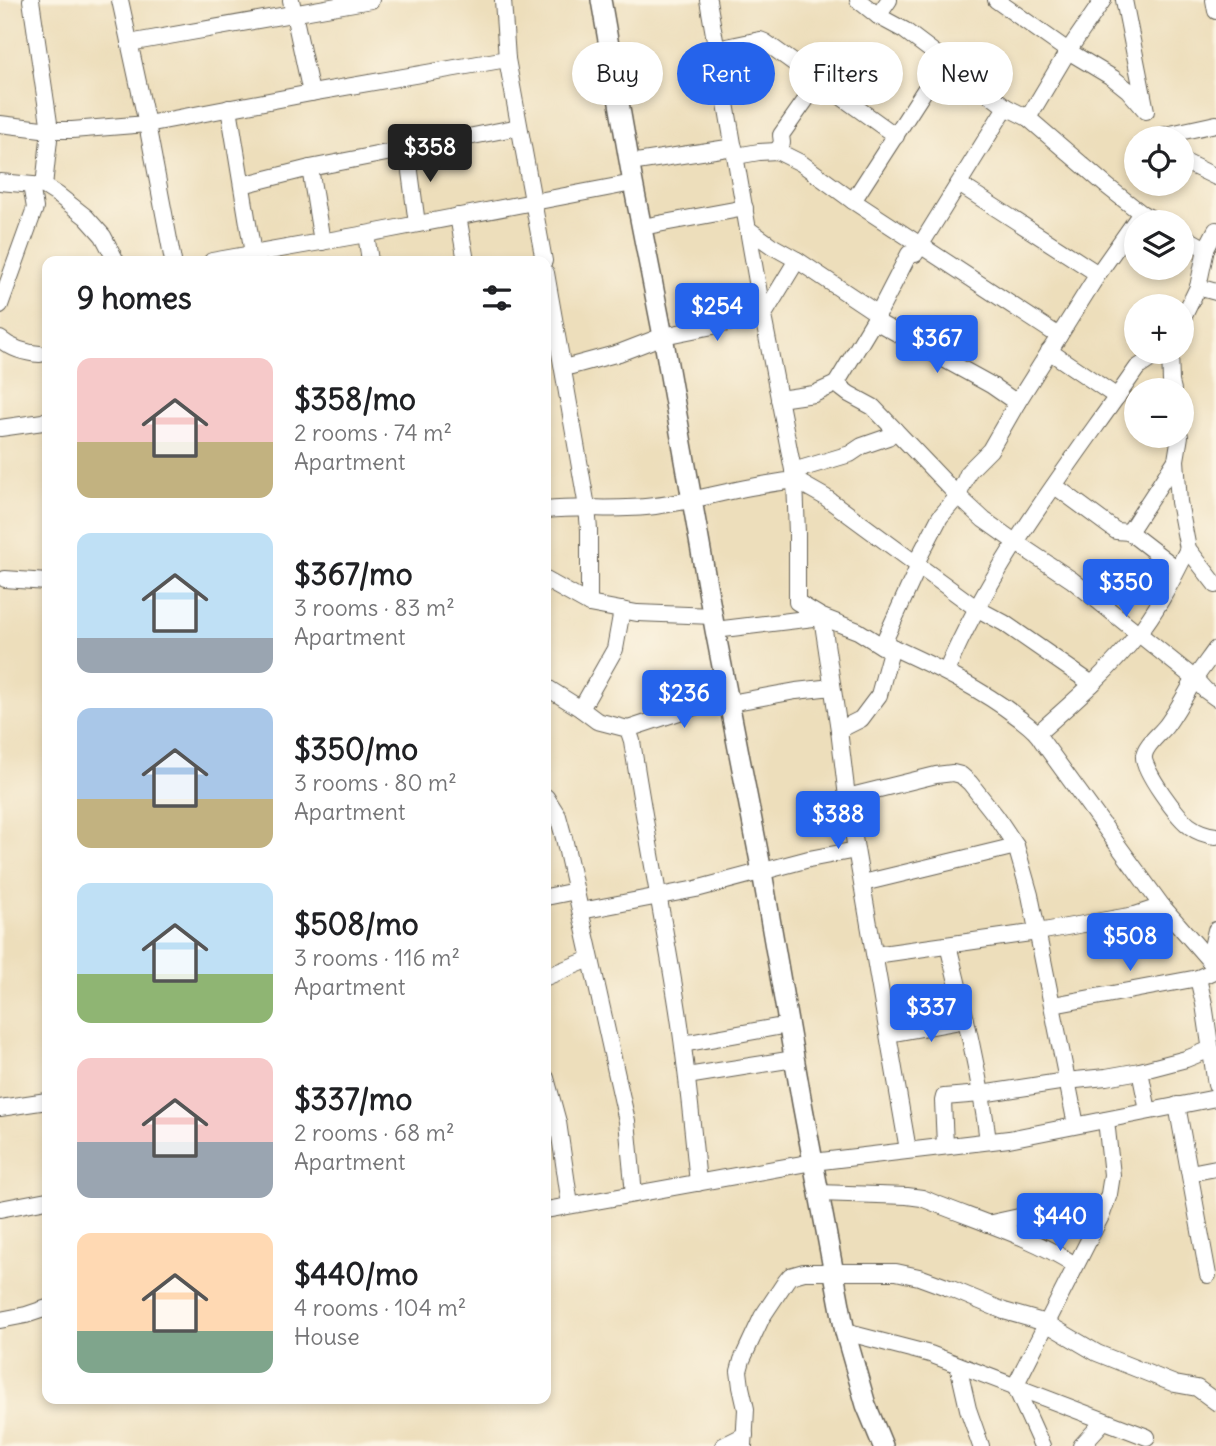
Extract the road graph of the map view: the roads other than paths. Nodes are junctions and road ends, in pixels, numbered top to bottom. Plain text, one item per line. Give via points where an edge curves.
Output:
1 (31, 0) edge
2 (120, 0) edge
3 (370, 0) edge
4 (503, 0) edge
5 (601, 0) edge
6 (708, 0) edge
7 (858, 0) edge
8 (888, 0) edge
9 (996, 0) edge
10 (1103, 0) edge
11 (1124, 0) edge
12 (1214, 0) edge
13 (293, 7) edge
14 (1216, 11) edge
15 (878, 16) junction
16 (716, 42) edge
17 (920, 42) edge
18 (129, 43) junction
19 (1068, 51) junction
20 (507, 59) junction
21 (311, 93) junction
22 (917, 103) edge
23 (727, 105) edge
24 (802, 105) edge
25 (853, 105) edge
26 (1003, 105) edge
27 (1006, 107) junction
28 (229, 108) junction
29 (1146, 111) junction
30 (1028, 118) junction
31 (0, 124) edge
32 (148, 124) junction
33 (1216, 124) edge
34 (1155, 126) edge
35 (519, 127) junction
36 (1194, 129) edge
37 (50, 130) junction
38 (896, 136) junction
39 (407, 149) junction
40 (735, 151) junction
41 (777, 151) junction
42 (630, 163) junction
43 (1194, 166) edge
44 (310, 168) junction
45 (1216, 177) edge
46 (0, 182) edge
47 (634, 183) junction
48 (959, 184) junction
49 (242, 185) junction
50 (37, 186) junction
51 (853, 201) junction
52 (533, 202) junction
53 (745, 208) junction
54 (1137, 210) edge
55 (458, 216) junction
56 (417, 223) junction
57 (642, 227) junction
58 (748, 229) junction
59 (1216, 230) edge
60 (366, 234) junction
61 (1124, 237) edge
62 (322, 242) junction
63 (1194, 242) edge
64 (920, 245) junction
65 (1206, 249) junction
66 (253, 254) junction
67 (113, 256) edge
68 (172, 256) edge
69 (241, 256) edge
70 (369, 256) edge
71 (465, 256) edge
72 (543, 256) edge
73 (797, 260) junction
74 (1098, 274) junction
75 (1198, 287) junction
76 (1216, 292) edge
77 (1194, 295) edge
78 (0, 305) edge
79 (551, 313) edge
80 (763, 316) junction
81 (876, 317) junction
82 (663, 336) junction
83 (1059, 336) junction
84 (0, 339) edge
85 (1049, 351) junction
86 (40, 355) dead end
87 (557, 363) edge
88 (1143, 364) edge
89 (836, 384) junction
90 (1117, 397) junction
91 (779, 400) junction
92 (1017, 403) junction
93 (42, 422) edge
94 (0, 428) edge
95 (895, 430) junction
96 (1178, 448) edge
97 (1176, 460) junction
98 (794, 476) junction
99 (1055, 486) junction
100 (958, 496) junction
101 (692, 500) junction
102 (587, 507) junction
103 (551, 510) edge
104 (1129, 532) junction
105 (1015, 542) junction
106 (1188, 549) junction
107 (918, 564) junction
108 (1177, 569) junction
109 (5, 579) dead end
110 (42, 582) edge
111 (551, 583) edge
112 (1216, 585) edge
113 (589, 604) junction
114 (976, 608) junction
115 (622, 610) junction
116 (822, 617) junction
117 (714, 623) junction
118 (1139, 633) junction
119 (887, 646) junction
120 (1216, 649) edge
121 (946, 672) junction
122 (1195, 679) junction
123 (1092, 684) junction
124 (832, 687) junction
125 (551, 690) edge
126 (1216, 698) edge
127 (729, 699) junction
128 (581, 709) junction
129 (628, 729) junction
130 (839, 730) junction
131 (1038, 733) junction
132 (847, 797) junction
133 (551, 805) edge
134 (1216, 836) edge
135 (1016, 846) junction
136 (856, 850) junction
137 (762, 872) junction
138 (863, 883) junction
139 (576, 891) junction
140 (551, 896) edge
141 (658, 898) junction
142 (1162, 906) junction
143 (581, 911) junction
144 (1216, 930) edge
145 (1038, 932) junction
146 (948, 945) junction
147 (875, 956) junction
148 (590, 960) junction
149 (1214, 966) edge
150 (551, 974) edge
151 (1198, 978) junction
152 (1053, 1006) junction
153 (967, 1020) junction
154 (788, 1025) junction
155 (889, 1034) junction
156 (682, 1044) junction
157 (1211, 1049) junction
158 (794, 1059) junction
159 (1140, 1071) junction
160 (687, 1076) junction
161 (1066, 1081) junction
162 (1216, 1085) edge
163 (981, 1094) junction
164 (1216, 1098) edge
165 (551, 1100) edge
166 (42, 1102) edge
167 (1177, 1105) junction
168 (0, 1108) edge
169 (1148, 1111) junction
170 (1106, 1120) junction
171 (1076, 1125) junction
172 (988, 1141) junction
173 (945, 1146) junction
174 (908, 1150) junction
175 (813, 1162) junction
176 (1216, 1168) edge
177 (1190, 1173) junction
178 (698, 1183) junction
179 (819, 1193) junction
180 (634, 1194) junction
181 (42, 1201) edge
182 (570, 1205) junction
183 (0, 1209) edge
184 (551, 1209) edge
185 (987, 1224) junction
186 (1092, 1230) junction
187 (1075, 1265) junction
188 (834, 1271) junction
189 (1208, 1275) dead end
190 (42, 1310) edge
191 (0, 1320) edge
192 (1046, 1323) junction
193 (845, 1332) junction
194 (958, 1364) junction
195 (1015, 1386) junction
196 (1216, 1402) edge
197 (1103, 1422) junction
198 (1147, 1437) dead end
199 (744, 1441) edge
200 (723, 1446) edge
201 (883, 1446) edge
202 (981, 1446) edge
203 (1042, 1446) edge
204 (1081, 1446) edge

1 - 37 street
2 - 18 street
3 - 13 street
4 - 20 street
5 - 42 street
6 - 16 street
7 - 15 street
8 - 15 street
9 - 19 street
10 - 19 street
11 - 29 street
12 - 14 street
13 - 18 street
13 - 21 street
15 - 17 street
18 - 32 street
19 - 29 street via 1113,78
19 - 30 street
20 - 21 street
20 - 35 street
21 - 28 street
22 - 38 street
23 - 40 street
24 - 41 street via 780,135
25 - 38 street
26 - 27 street
27 - 30 street
27 - 48 street
28 - 32 street
28 - 49 street
29 - 34 street
30 - 54 street
31 - 37 street
32 - 37 street
32 - 68 street
33 - 36 street
35 - 39 street
35 - 52 street
37 - 50 street
38 - 51 street
39 - 44 street
39 - 56 street
40 - 41 street
40 - 42 street
40 - 53 street
41 - 51 street
42 - 47 street
43 - 45 street
44 - 49 street
44 - 62 street
46 - 50 street
47 - 52 street
47 - 57 street
48 - 64 street
48 - 74 street
49 - 66 street
50 - 67 street via 58,195 86,218
50 - 78 street via 35,208
51 - 64 street
52 - 55 street
52 - 72 street
53 - 57 street
53 - 58 street
55 - 56 street
55 - 71 street
56 - 60 street
57 - 82 street
58 - 73 street
58 - 80 street
59 - 65 street
60 - 62 street
60 - 70 street
61 - 74 street
62 - 66 street
63 - 65 street
64 - 81 street via 915,254 909,254
64 - 83 street
65 - 75 street
66 - 69 street
73 - 80 street
73 - 81 street
74 - 83 street
75 - 76 street
75 - 77 street
79 - 87 street
80 - 82 street
80 - 91 street
81 - 89 street
81 - 92 street
82 - 87 street via 620,353
82 - 101 street
83 - 85 street
84 - 86 street via 19,351
85 - 90 street
85 - 92 street
87 - 102 street
88 - 90 street
89 - 91 street via 814,394
89 - 95 street via 873,407
90 - 99 street
91 - 98 street
92 - 100 street via 990,450 969,471
93 - 94 street
95 - 98 street
95 - 100 street
96 - 97 street
97 - 104 street
97 - 106 street
98 - 101 street
98 - 107 street
98 - 116 street via 797,602
99 - 104 street via 1116,531
99 - 105 street
100 - 105 street
100 - 107 street via 940,517
101 - 102 street
101 - 117 street
102 - 103 street
102 - 113 street
104 - 108 street
105 - 114 street
105 - 118 street
106 - 108 street
106 - 112 street
107 - 114 street
107 - 119 street
108 - 118 street
109 - 110 street
111 - 113 street
113 - 115 street
114 - 121 street
114 - 123 street
115 - 117 street
115 - 128 street via 615,649
116 - 117 street
116 - 119 street
116 - 124 street
117 - 127 street
118 - 122 street
118 - 123 street
119 - 121 street
119 - 130 street via 879,695 861,719
120 - 122 street
121 - 131 street
122 - 126 street
122 - 134 street via 1182,704 1147,747 1145,766 1188,826
123 - 131 street
124 - 127 street
124 - 130 street
125 - 128 street
127 - 129 street
127 - 137 street
128 - 129 street via 597,721
129 - 141 street
130 - 132 street
131 - 142 street
132 - 135 street via 936,775 961,775
132 - 136 street
133 - 139 street via 558,816
135 - 138 street
135 - 145 street
136 - 137 street
136 - 138 street
137 - 141 street
137 - 154 street
138 - 147 street
139 - 140 street
139 - 143 street
141 - 143 street
141 - 156 street
142 - 145 street
142 - 149 street
143 - 148 street
144 - 149 street
145 - 146 street
145 - 152 street
146 - 147 street
146 - 153 street
147 - 155 street
148 - 150 street
148 - 180 street via 627,1121
149 - 151 street
151 - 152 street
151 - 157 street
152 - 161 street
153 - 155 street
153 - 163 street
154 - 156 street
154 - 158 street
155 - 174 street
156 - 160 street
157 - 159 street
157 - 162 street
158 - 160 street
158 - 175 street
159 - 161 street
159 - 169 street
160 - 178 street
161 - 163 street
161 - 171 street
163 - 172 street
163 - 173 street via 944,1097
164 - 167 street
165 - 182 street
166 - 168 street
167 - 169 street
167 - 177 street
169 - 170 street
170 - 171 street
170 - 186 street via 1112,1175 1109,1194
171 - 172 street
172 - 173 street
173 - 174 street
174 - 175 street
175 - 178 street
175 - 179 street
176 - 177 street
177 - 189 street
178 - 180 street
179 - 185 street via 922,1198
179 - 188 street
180 - 182 street
181 - 183 street
182 - 184 street
185 - 186 street via 1019,1217
185 - 187 street
186 - 187 street
187 - 192 street
188 - 192 street via 919,1277
188 - 193 street
188 - 199 street via 790,1276 762,1317 740,1371 746,1409
190 - 191 street
192 - 195 street
192 - 196 street via 1097,1353 1197,1388
193 - 194 street
193 - 201 street
194 - 195 street
194 - 202 street
195 - 197 street
195 - 203 street
197 - 198 street
197 - 204 street
199 - 200 street

